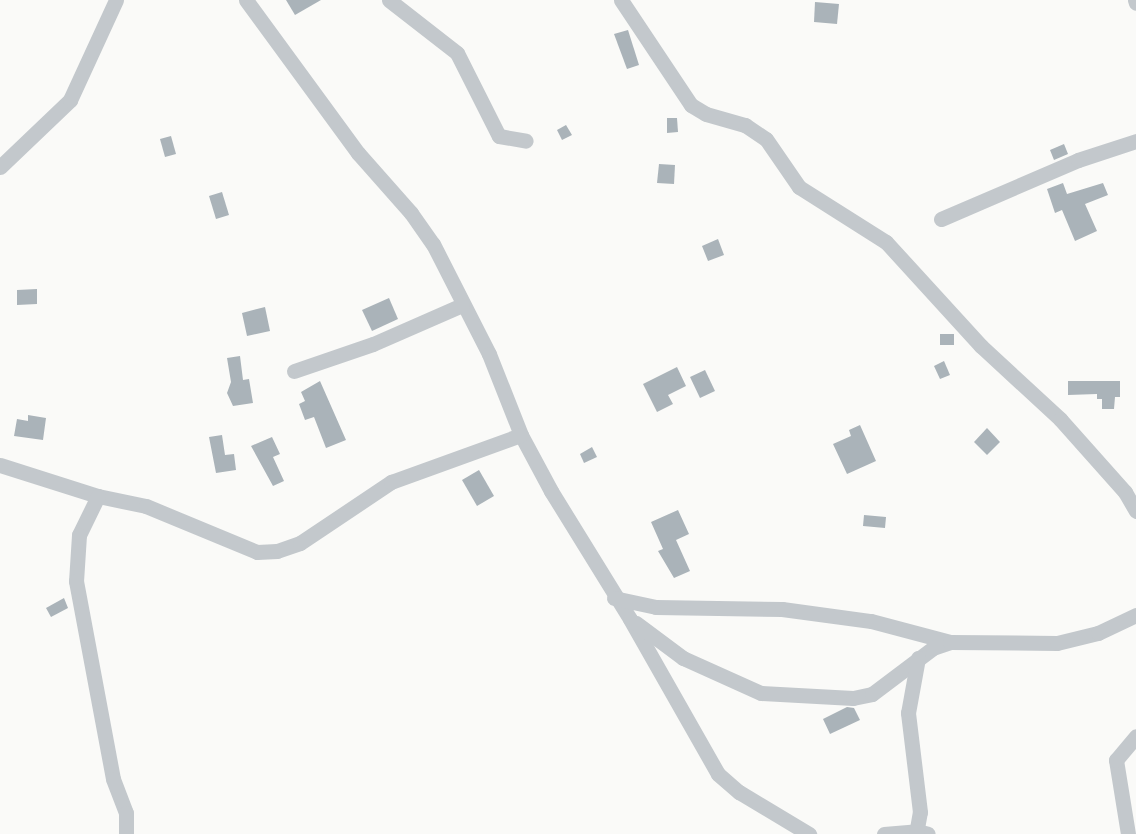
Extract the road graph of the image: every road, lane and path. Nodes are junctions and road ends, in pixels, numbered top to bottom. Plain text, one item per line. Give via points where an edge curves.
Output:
1 (116, 0) edge
2 (246, 0) edge
3 (389, 0) edge
4 (621, 0) edge
5 (526, 141) dead end
6 (1136, 141) edge
7 (0, 167) edge
8 (941, 219) dead end
9 (462, 305) junction
10 (294, 371) dead end
11 (521, 435) junction
12 (0, 465) edge
13 (98, 496) junction
14 (1136, 511) edge
15 (614, 598) junction
16 (1136, 615) edge
17 (630, 619) junction
18 (950, 642) junction
19 (918, 658) junction
20 (1136, 736) edge
21 (920, 833) edge
22 (126, 834) edge
23 (809, 834) edge
24 (884, 834) edge
25 (1128, 834) edge

1 - 7 street via 70,100
2 - 9 street via 358,153 433,244
3 - 5 street via 457,53 499,136
4 - 14 street via 691,105 755,131 766,139 800,187 886,242 981,346 1060,419 1125,492
6 - 8 street via 1078,160
9 - 10 street via 373,344
9 - 11 street via 489,354
11 - 13 street via 392,482 300,543 277,552 257,552 146,506
11 - 15 street
12 - 13 street
13 - 22 street via 79,535 76,581 112,779 126,813
15 - 17 street
15 - 18 street via 656,608 782,609 872,621
16 - 18 street via 1098,633 1058,644
17 - 19 street via 683,658 761,693 853,699 887,685
17 - 23 street via 718,774
18 - 19 street
19 - 21 street via 908,713
20 - 25 street via 1116,760
21 - 24 street

